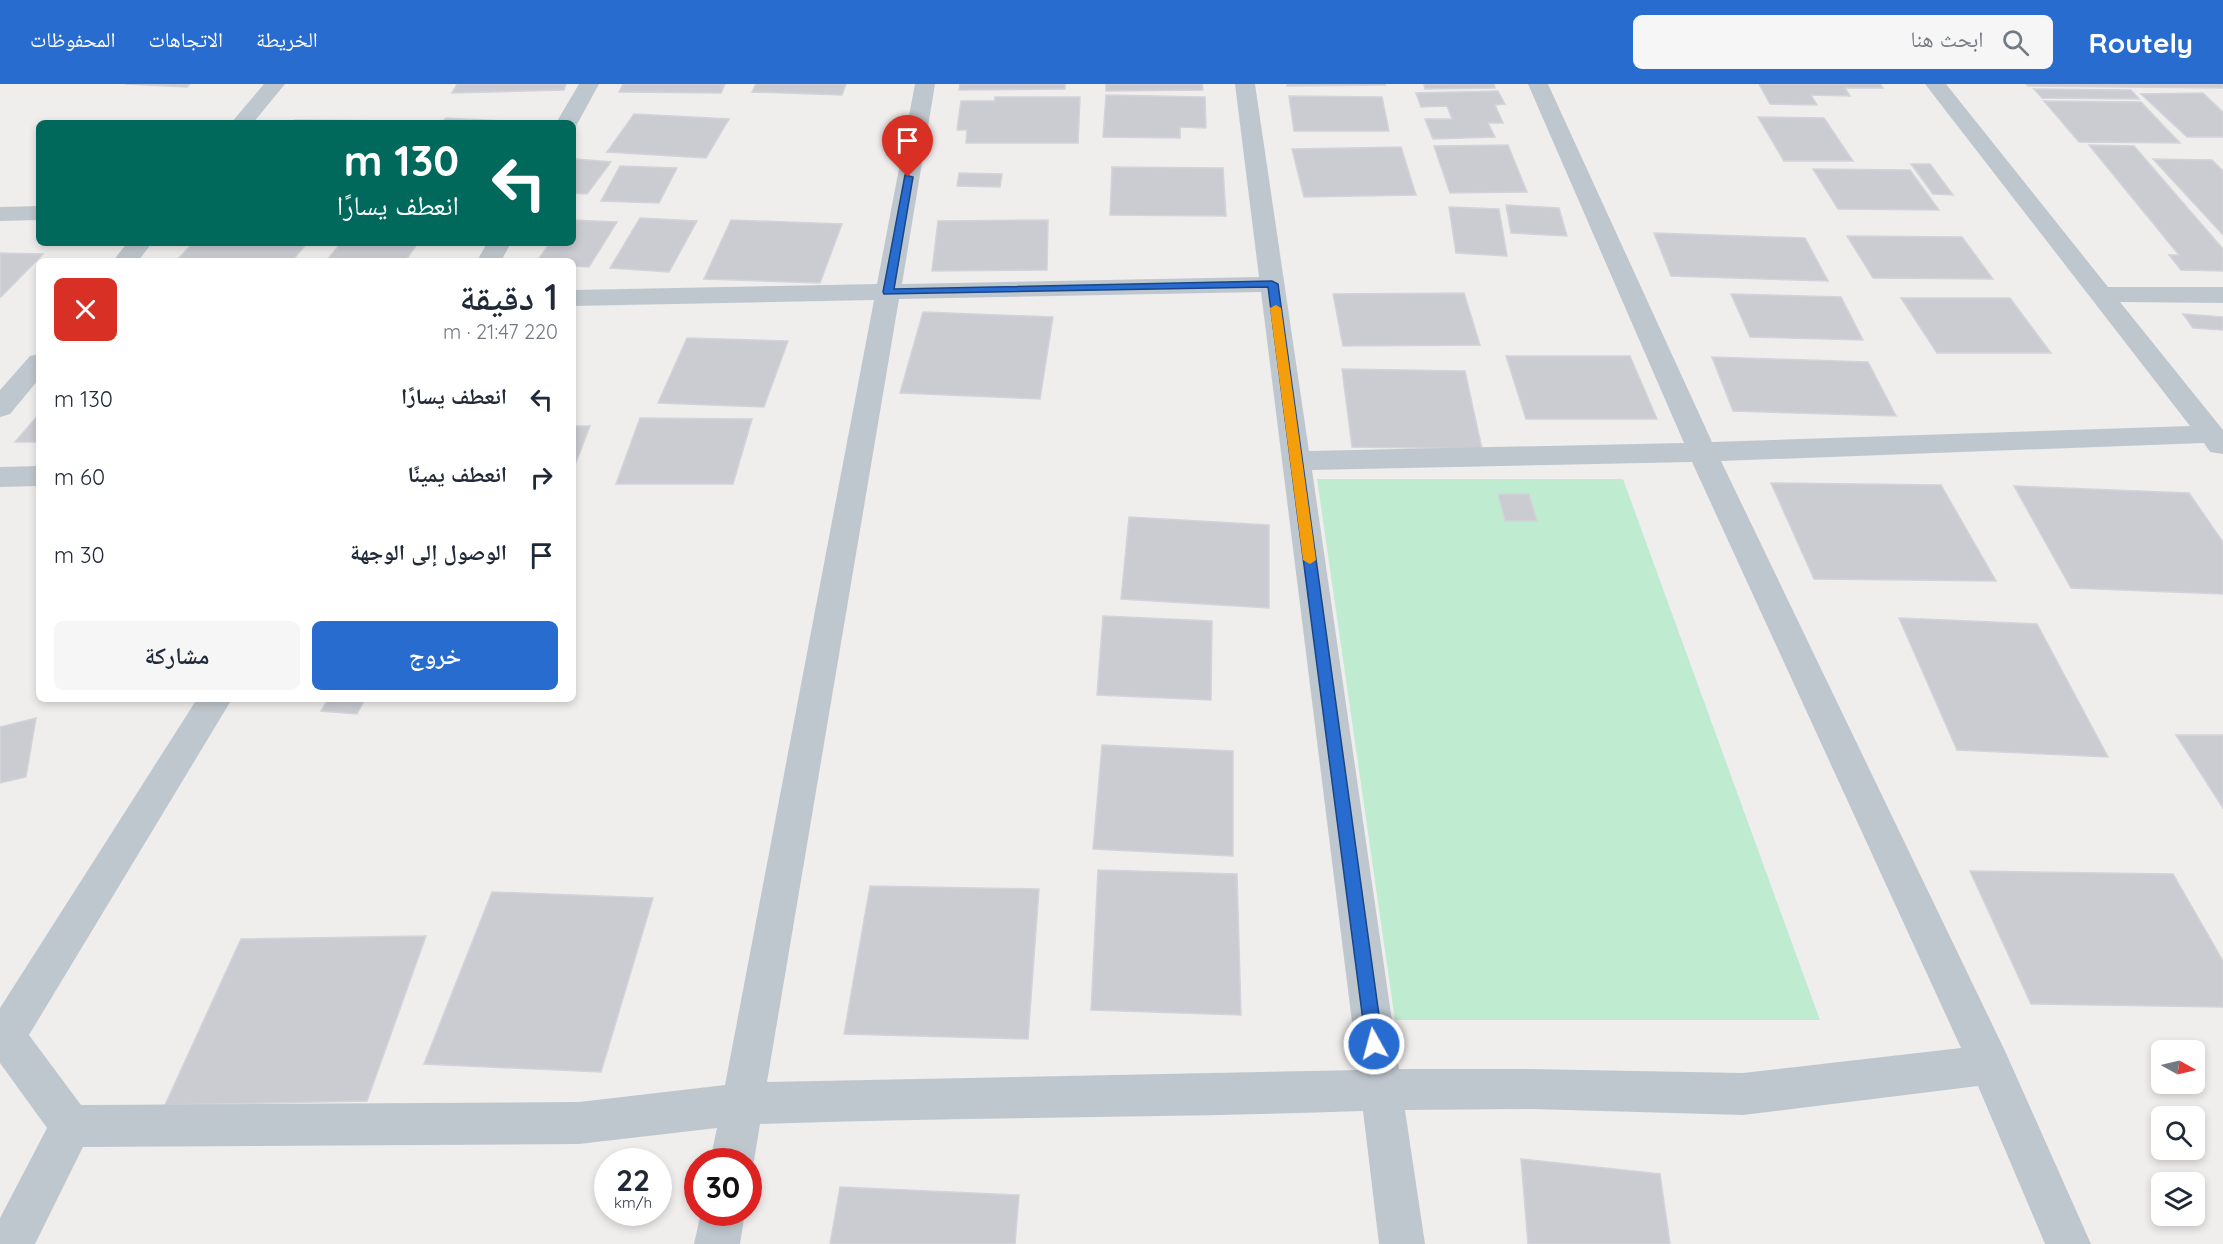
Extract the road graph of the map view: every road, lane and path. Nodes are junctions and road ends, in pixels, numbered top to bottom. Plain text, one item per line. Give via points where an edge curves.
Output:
1 (275, 84) edge
2 (588, 84) edge
3 (925, 84) edge
4 (1245, 84) edge
5 (1538, 84) edge
6 (1935, 84) edge
7 (245, 120) edge
8 (569, 120) edge
9 (36, 213) edge
10 (0, 214) edge
11 (138, 246) edge
12 (128, 258) edge
13 (1272, 284) junction
14 (888, 292) junction
15 (2100, 294) junction
16 (2223, 295) edge
17 (576, 298) edge
18 (36, 366) edge
19 (0, 408) edge
20 (2217, 441) edge
21 (1702, 452) junction
22 (1296, 461) junction
23 (36, 476) edge
24 (0, 477) edge
25 (213, 702) edge
26 (3, 1036) edge
27 (1990, 1065) junction
28 (1380, 1090) junction
29 (742, 1104) junction
30 (71, 1126) junction
31 (734, 1148) edge
32 (720, 1226) edge
33 (11, 1244) edge
34 (717, 1244) edge
35 (1402, 1244) edge
36 (2068, 1244) edge

1 - 7 street
2 - 8 street
3 - 14 street
4 - 13 street
5 - 21 street
6 - 15 street
9 - 10 street
11 - 12 street
13 - 14 street
13 - 22 street
14 - 17 street
14 - 29 street
15 - 16 street
15 - 20 street
18 - 19 street
20 - 21 street
21 - 22 street
21 - 27 street
22 - 28 street
23 - 24 street
25 - 26 street
26 - 30 street
27 - 28 street via 1743,1094
27 - 36 street
28 - 29 street
28 - 35 street
29 - 30 street via 579,1123
29 - 31 street
30 - 33 street
32 - 34 street

